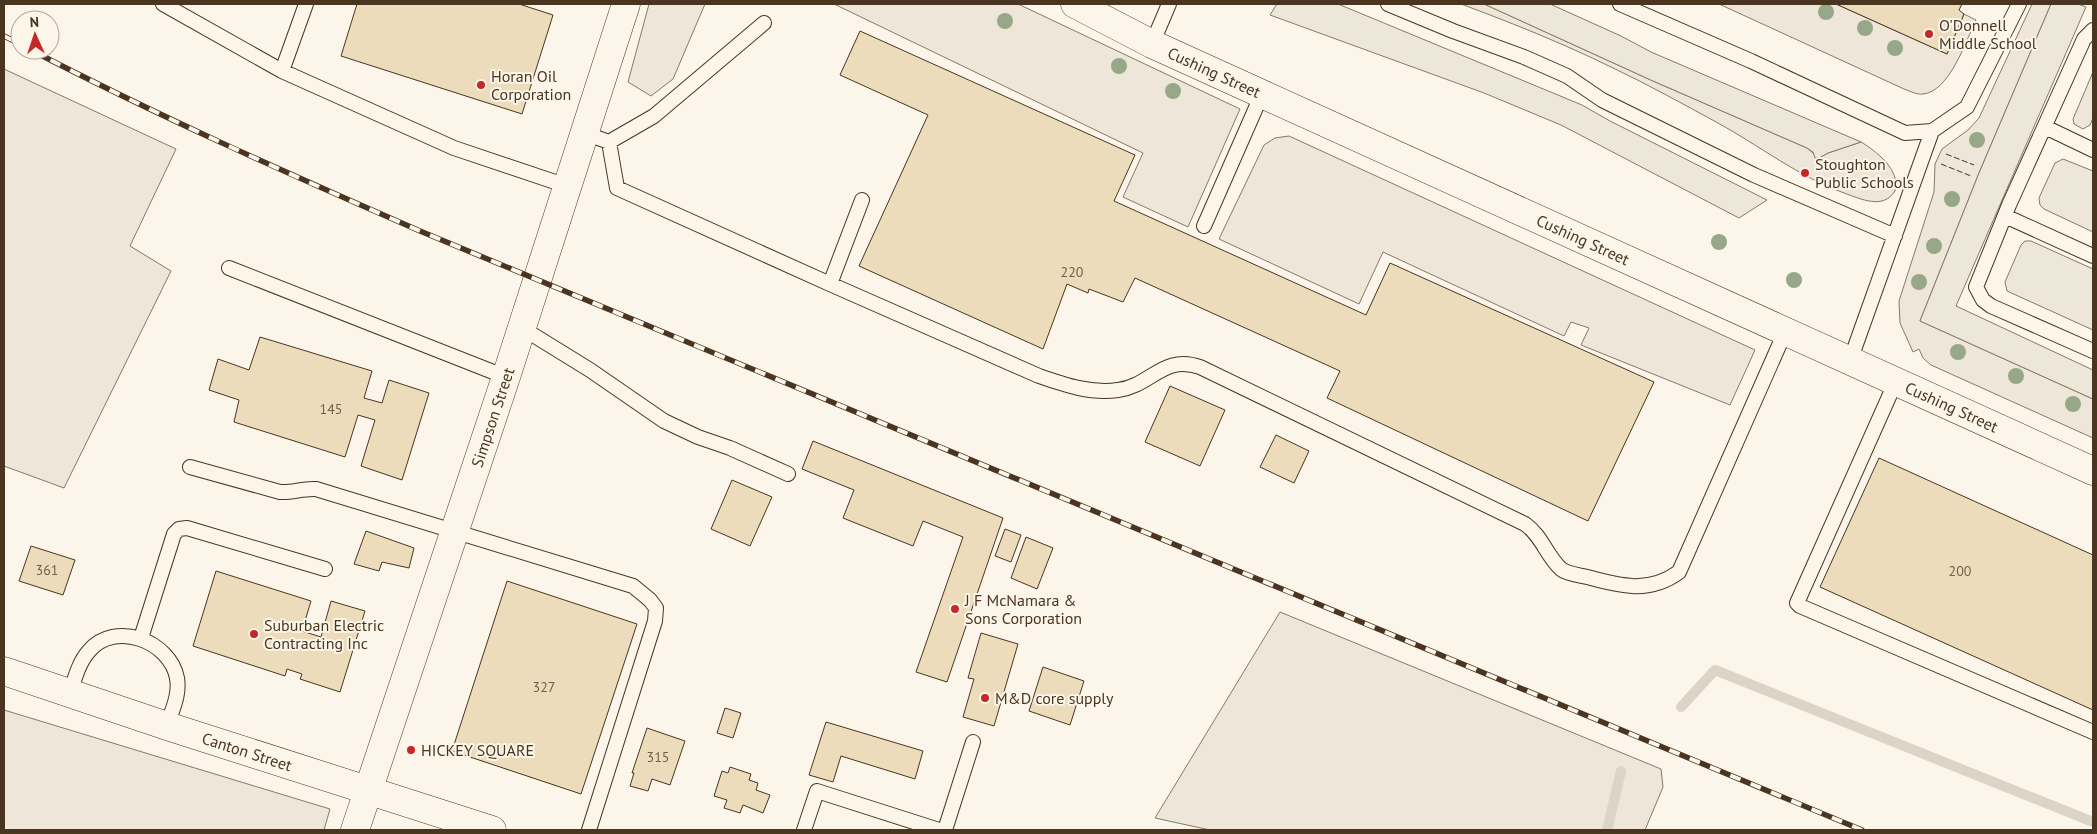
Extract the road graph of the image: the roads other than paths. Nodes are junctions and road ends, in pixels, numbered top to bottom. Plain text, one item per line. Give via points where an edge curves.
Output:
1 (163, 4) edge
2 (306, 4) edge
3 (625, 4) edge
4 (1075, 4) edge
5 (1169, 4) edge
6 (1388, 4) edge
7 (1620, 4) edge
8 (2019, 4) edge
9 (764, 23) dead end
10 (2093, 30) edge
11 (1152, 44) junction
12 (282, 71) junction
13 (1262, 94) junction
14 (2045, 127) junction
15 (1932, 131) junction
16 (596, 137) junction
17 (2093, 150) edge
18 (567, 186) junction
19 (862, 200) dead end
20 (2005, 216) junction
21 (1204, 226) dead end
22 (1895, 236) junction
23 (2093, 256) edge
24 (229, 268) dead end
25 (830, 284) junction
26 (522, 328) junction
27 (1785, 332) junction
28 (2093, 351) edge
29 (1850, 361) junction
30 (506, 377) junction
31 (1896, 381) junction
32 (190, 467) dead end
33 (2093, 471) edge
34 (788, 474) dead end
35 (455, 530) junction
36 (325, 569) dead end
37 (141, 638) junction
38 (4, 672) edge
39 (70, 692) junction
40 (166, 726) junction
41 (2093, 732) edge
42 (973, 742) dead end
43 (367, 790) junction
44 (355, 830) edge
45 (492, 830) edge
46 (589, 830) edge
47 (804, 830) edge
48 (939, 830) edge
49 (945, 830) edge

1 - 12 lane
2 - 12 lane
3 - 16 street, Simpson Street
4 - 11 street, Cushing Street
5 - 11 lane
6 - 22 lane via 1567,76 1602,100 1736,166
7 - 15 lane via 1905,133
8 - 15 lane via 1967,107
9 - 16 lane via 654,116
10 - 14 lane via 2084,39
11 - 13 street, Cushing Street
12 - 18 lane via 454,148
13 - 21 lane
13 - 27 street, Cushing Street
14 - 17 lane
14 - 20 lane
15 - 22 lane
16 - 18 street, Simpson Street
16 - 25 lane via 617,188
18 - 26 street, Simpson Street
19 - 25 lane
20 - 23 lane
20 - 28 lane via 1978,279 1978,294 1991,306
22 - 29 lane
24 - 30 lane
25 - 27 lane via 1039,376 1069,386 1095,391 1119,390 1176,364 1189,363 1200,367 1525,524 1534,530 1552,560 1563,571 1620,586 1652,584 1668,580 1680,572
26 - 30 street, Simpson Street
26 - 34 lane via 664,421
27 - 29 street, Cushing Street
29 - 31 street, Cushing Street
30 - 35 street, Simpson Street
31 - 33 street, Cushing Street
31 - 41 lane via 1797,602
32 - 35 lane via 280,492 308,488
35 - 43 street, Simpson Street
35 - 46 lane via 633,586 656,608 655,621
36 - 37 lane via 187,528 179,529 174,534
37 - 39 lane via 122,636 105,640 90,649 81,662
37 - 40 lane via 157,647 169,660 176,676 178,693
38 - 39 street, Canton Street
39 - 40 street, Canton Street
40 - 43 street, Canton Street
42 - 49 lane
43 - 44 street, Simpson Street
43 - 45 street, Canton Street
47 - 48 lane via 817,791

